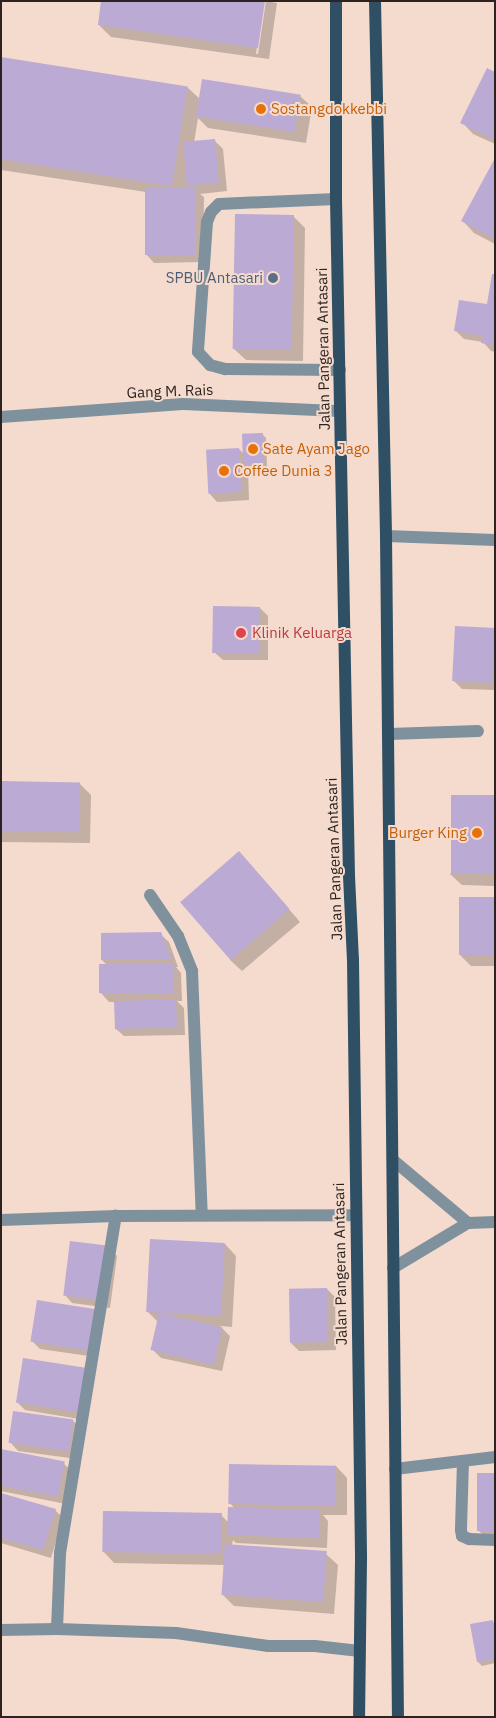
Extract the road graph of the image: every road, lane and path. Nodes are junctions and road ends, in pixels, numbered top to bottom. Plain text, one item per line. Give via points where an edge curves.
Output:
1 (336, 1) edge
2 (375, 1) edge
3 (336, 199) junction
4 (340, 370) junction
5 (340, 411) junction
6 (1, 417) edge
7 (386, 536) junction
8 (495, 540) edge
9 (478, 731) dead end
10 (389, 734) junction
11 (150, 895) dead end
12 (392, 1160) junction
13 (202, 1214) junction
14 (355, 1214) junction
15 (116, 1216) junction
16 (1, 1220) edge
17 (495, 1222) edge
18 (468, 1223) junction
19 (393, 1268) junction
20 (495, 1457) edge
21 (463, 1461) junction
22 (395, 1468) junction
23 (495, 1540) edge
24 (57, 1629) junction
25 (1, 1630) edge
26 (360, 1652) junction
27 (359, 1717) edge
28 (398, 1717) edge

1 - 3 main road, Jalan Pangeran Antasari
2 - 7 main road
3 - 4 main road, Jalan Pangeran Antasari
3 - 4 street via 219,204 211,212 207,222 198,352 210,365 225,370
4 - 5 main road, Jalan Pangeran Antasari
5 - 6 street, Gang M. Rais via 183,404
5 - 14 main road, Jalan Pangeran Antasari via 353,960
7 - 8 street
7 - 10 main road
9 - 10 street
10 - 12 main road
11 - 13 street via 178,936 192,971
12 - 18 street
12 - 19 main road
13 - 14 street
13 - 15 street
14 - 26 main road, Jalan Pangeran Antasari
15 - 16 street
15 - 24 street via 60,1552
17 - 18 street
18 - 19 street
19 - 22 main road
20 - 21 street
21 - 22 street
21 - 23 street via 462,1536
22 - 28 main road
24 - 25 street
24 - 26 street via 176,1633 268,1646 315,1646
26 - 27 main road, Jalan Pangeran Antasari

